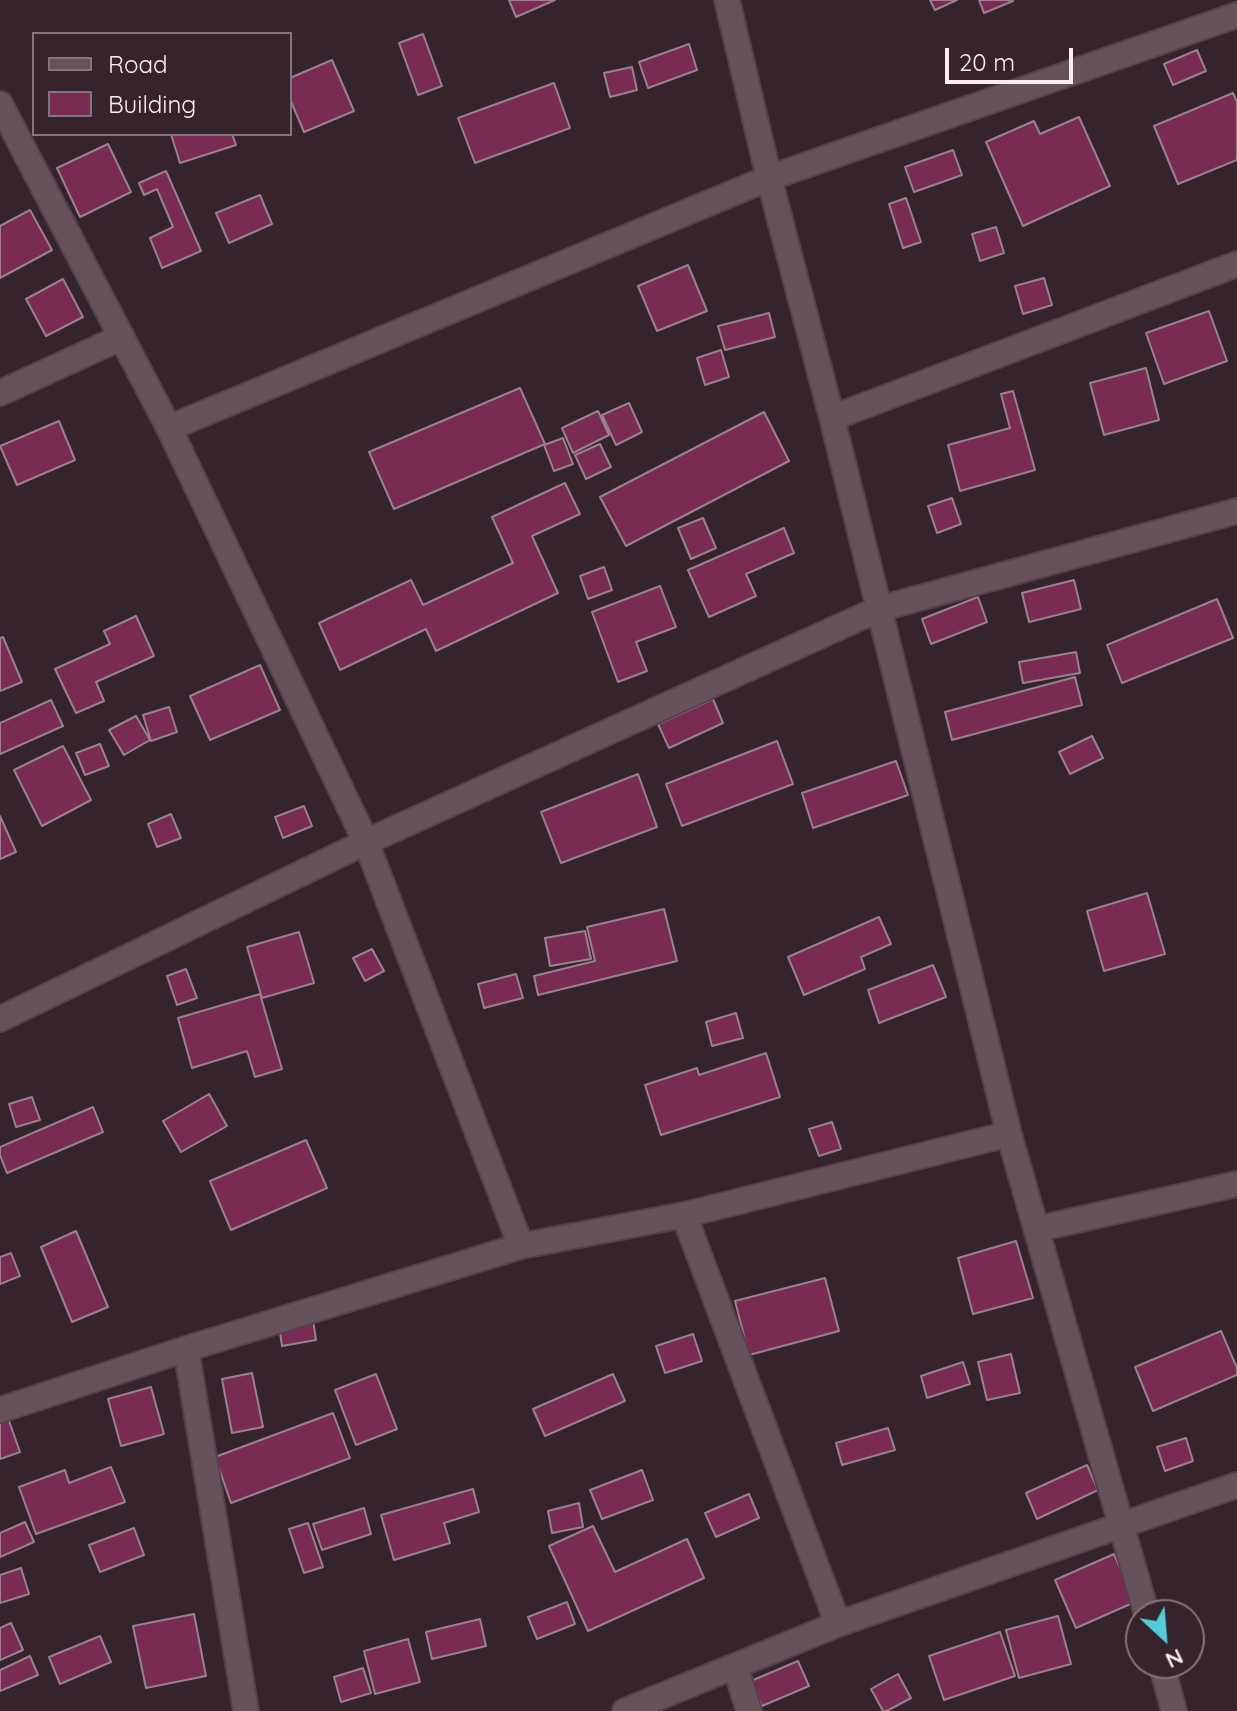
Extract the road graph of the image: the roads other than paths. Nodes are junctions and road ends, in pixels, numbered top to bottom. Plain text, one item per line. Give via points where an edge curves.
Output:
1 (727, 0) edge
2 (1237, 15) edge
3 (0, 104) edge
4 (769, 178) junction
5 (1237, 264) edge
6 (122, 337) junction
7 (0, 393) edge
8 (832, 418) junction
9 (169, 428) junction
10 (1237, 511) edge
11 (879, 609) junction
12 (366, 842) junction
13 (0, 1019) edge
14 (1009, 1134) junction
15 (1237, 1184) edge
16 (684, 1215) junction
17 (1037, 1229) junction
18 (521, 1246) junction
19 (186, 1349) junction
20 (0, 1410) edge
21 (1237, 1485) edge
22 (1122, 1525) junction
23 (1143, 1599) edge
24 (838, 1624) junction
25 (735, 1666) junction
26 (1165, 1679) edge
27 (246, 1711) edge
28 (625, 1711) edge
29 (749, 1711) edge
30 (1174, 1711) edge

1 - 4 street
2 - 4 street
3 - 6 street
4 - 8 street
4 - 9 street
5 - 8 street
6 - 7 street
6 - 9 street
8 - 11 street
9 - 12 street
10 - 11 street
11 - 12 street
11 - 14 street
12 - 13 street
12 - 18 street
14 - 16 street
14 - 17 street
15 - 17 street
16 - 18 street
16 - 24 street
17 - 22 street
18 - 19 street
19 - 20 street
19 - 27 street
21 - 22 street
22 - 23 street
22 - 24 street
24 - 25 street
25 - 28 street
25 - 29 street
26 - 30 street

